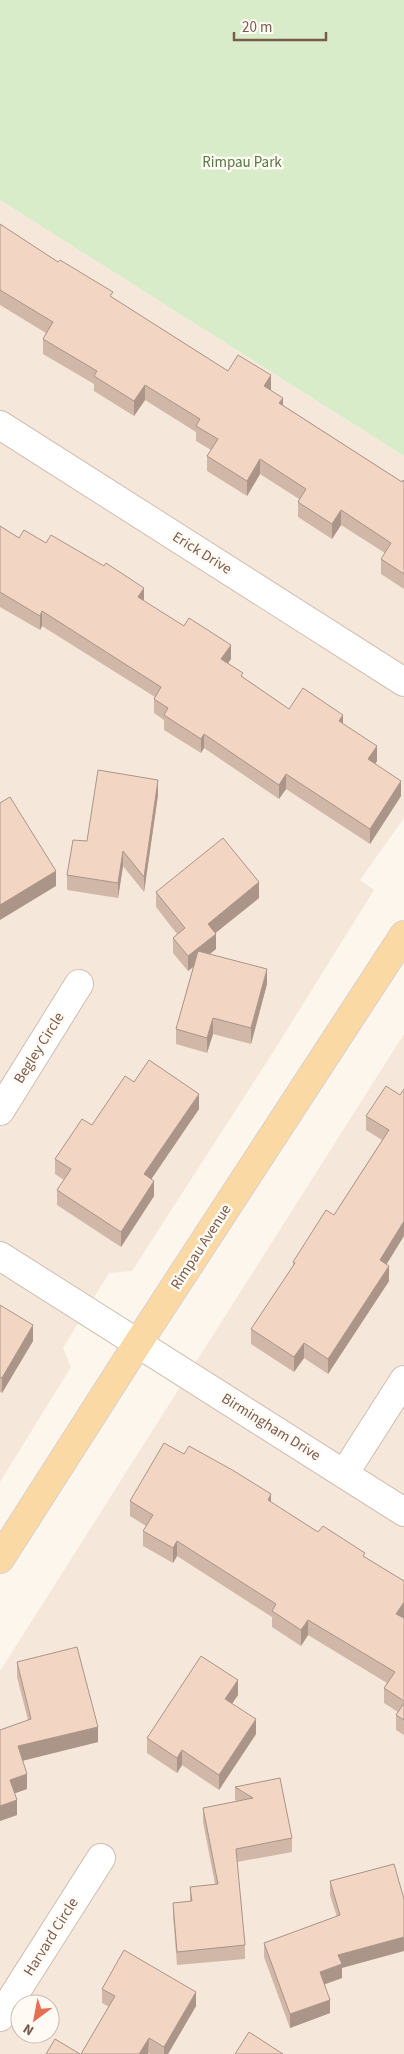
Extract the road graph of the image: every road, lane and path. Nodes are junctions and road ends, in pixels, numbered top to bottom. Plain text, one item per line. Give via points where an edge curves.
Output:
1 (0, 425) edge
2 (404, 682) edge
3 (404, 935) edge
4 (79, 984) dead end
5 (0, 1111) edge
6 (0, 1256) edge
7 (138, 1343) junction
8 (404, 1380) edge
9 (344, 1474) junction
10 (404, 1512) edge
11 (0, 1559) edge
12 (101, 1858) dead end
13 (0, 2017) edge

1 - 2 street, Erick Drive
3 - 7 main road, Rimpau Avenue
4 - 5 street, Begley Circle
6 - 7 street, Birmingham Drive
7 - 9 street, Birmingham Drive
7 - 11 main road, Rimpau Avenue
8 - 9 street
9 - 10 street, Birmingham Drive
12 - 13 street, Harvard Circle

